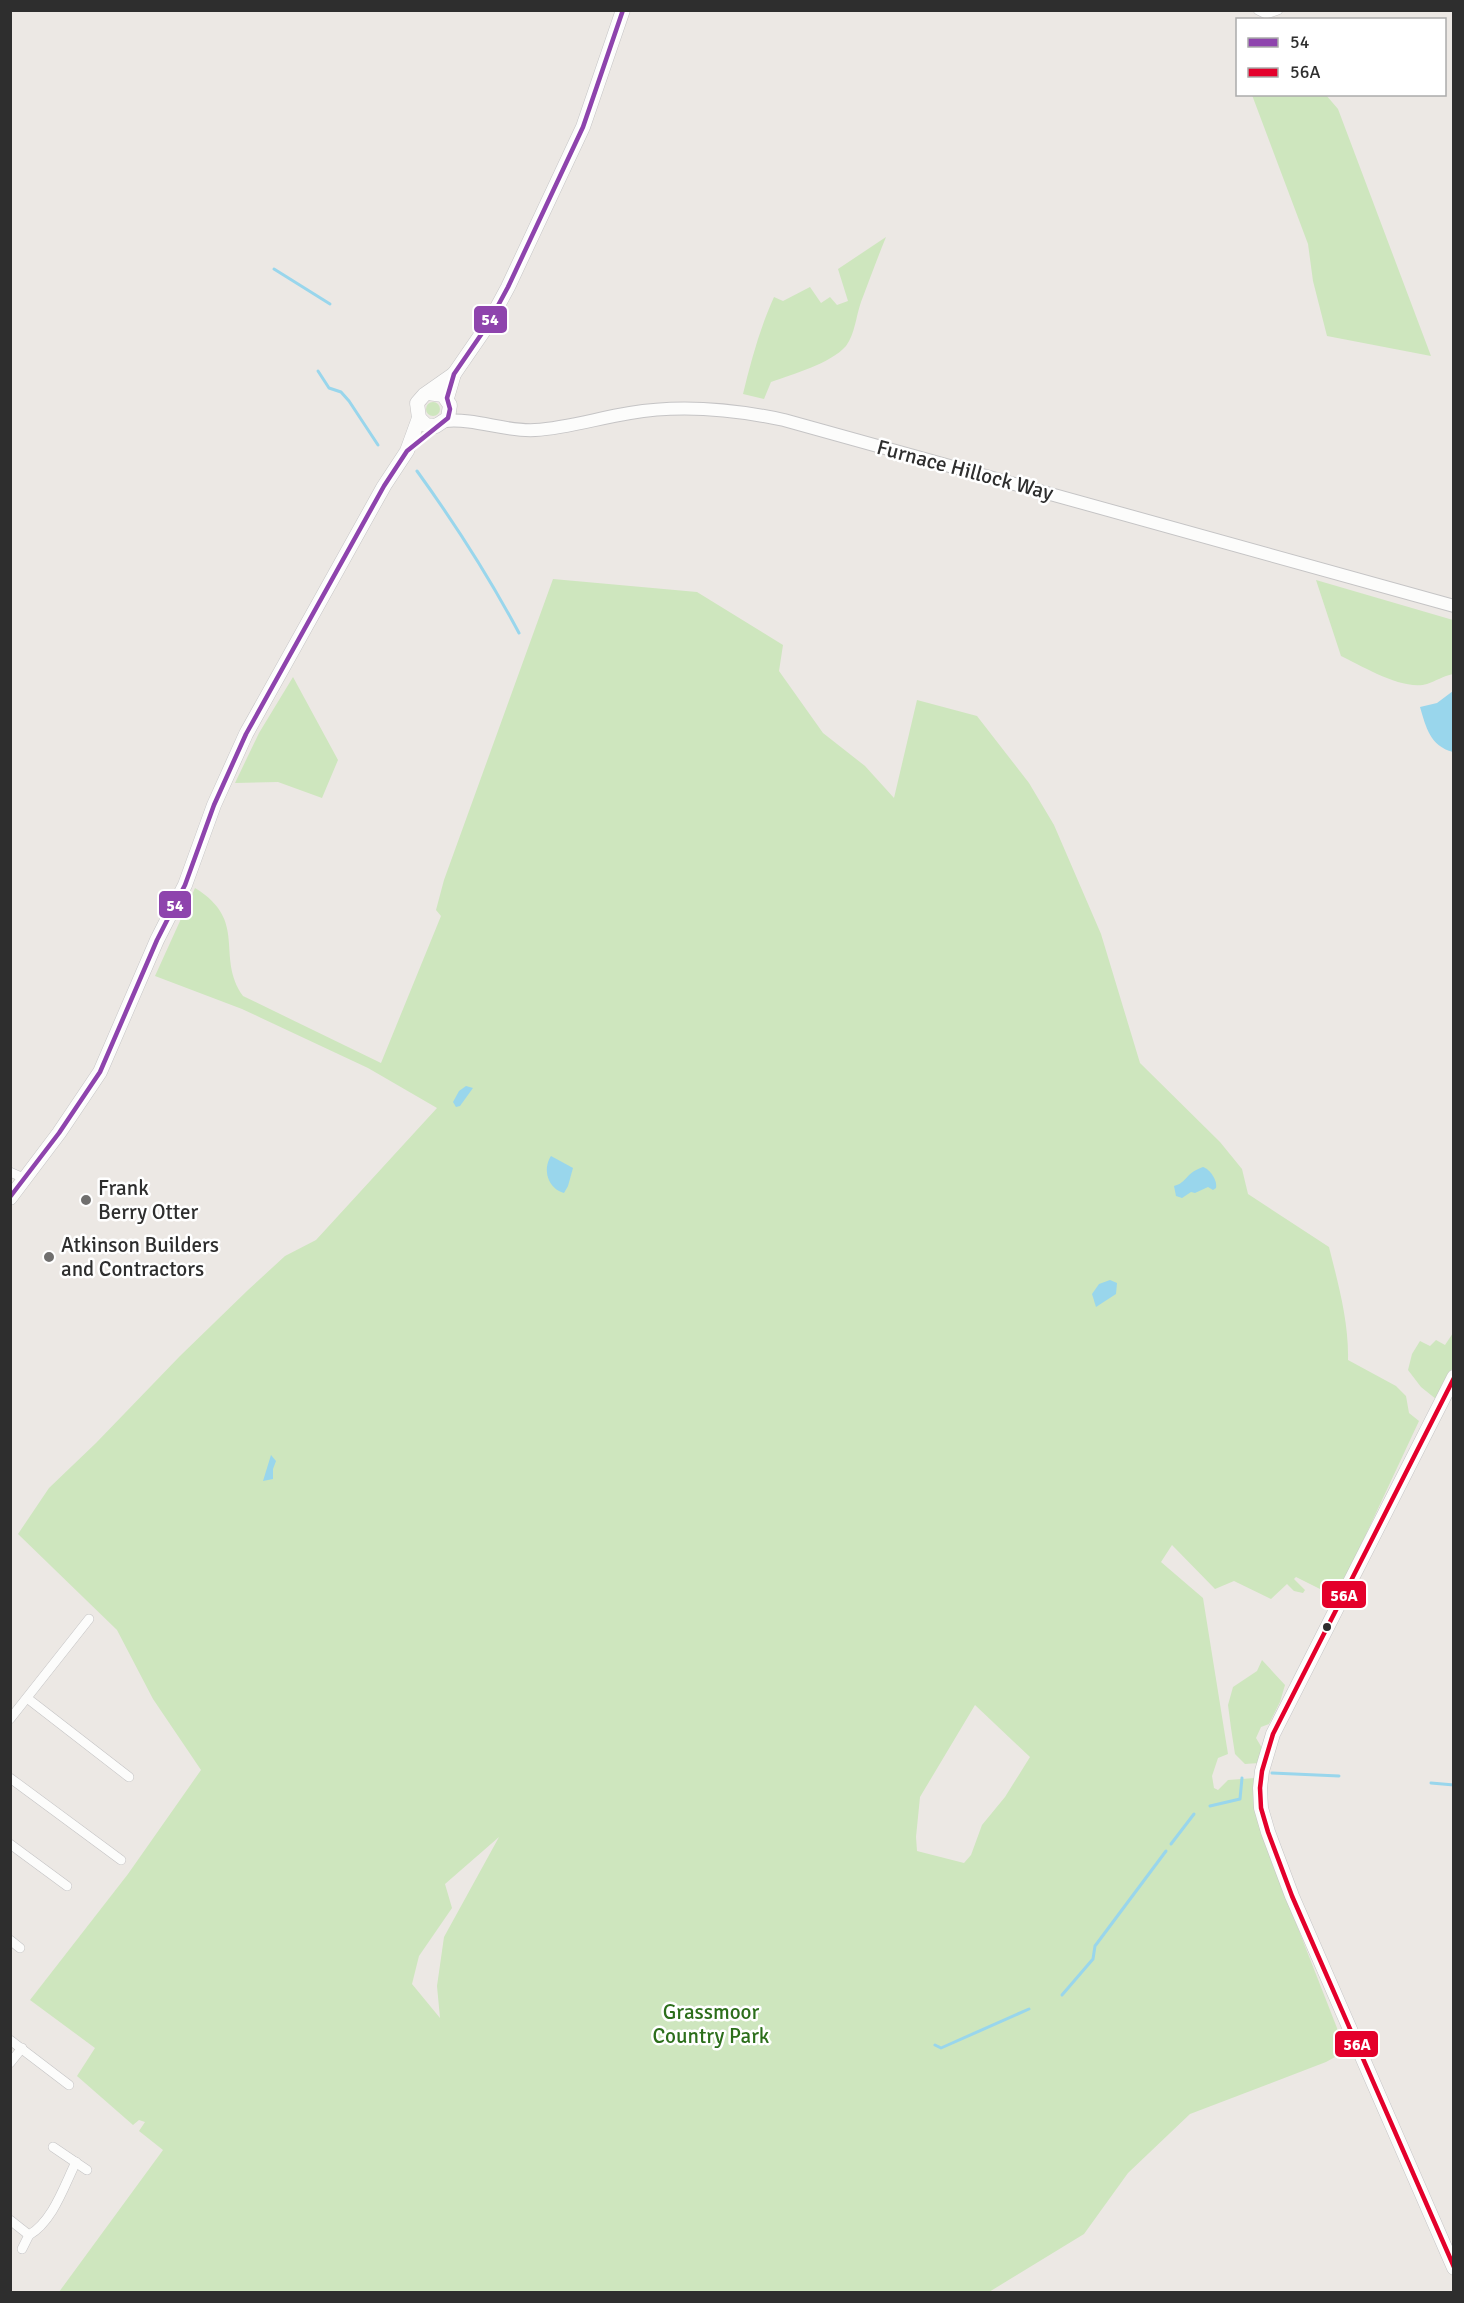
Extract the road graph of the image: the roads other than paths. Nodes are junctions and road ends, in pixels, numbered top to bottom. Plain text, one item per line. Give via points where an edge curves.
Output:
1 (623, 10) edge
2 (1258, 10) edge
3 (1278, 10) edge
4 (454, 374) junction
5 (428, 393) junction
6 (448, 402) junction
7 (419, 418) junction
8 (469, 421) junction
9 (441, 424) junction
10 (406, 452) junction
11 (1454, 606) edge
12 (10, 1172) edge
13 (26, 1179) junction
14 (10, 1198) edge
15 (1454, 1377) edge
16 (89, 1618) dead end
17 (27, 1698) junction
18 (10, 1719) edge
19 (129, 1777) dead end
20 (10, 1778) edge
21 (10, 1844) edge
22 (121, 1860) dead end
23 (67, 1886) dead end
24 (10, 1940) edge
25 (20, 1948) dead end
26 (10, 2040) edge
27 (22, 2048) junction
28 (10, 2063) edge
29 (69, 2085) dead end
30 (53, 2147) dead end
31 (76, 2162) junction
32 (87, 2170) dead end
33 (10, 2220) edge
34 (29, 2235) junction
35 (22, 2249) dead end
36 (1454, 2268) edge

1 - 4 main road via 583,127 508,287
2 - 3 street via 1266,14
4 - 5 main road
4 - 6 main road
5 - 6 main road via 438,393
5 - 7 main road via 417,403
6 - 8 street, Furnace Hillock Way
6 - 9 main road via 450,414
7 - 9 main road via 426,424
7 - 10 main road
8 - 9 street, Furnace Hillock Way
8 - 11 street, Furnace Hillock Way via 534,430 640,412 691,408 745,412
9 - 10 main road
10 - 13 main road via 246,734 214,805 185,885 100,1072
12 - 13 street
13 - 14 main road
15 - 36 main road via 1273,1734 1260,1788 1268,1833 1292,1896
16 - 17 street
17 - 18 street
17 - 19 street
20 - 22 street
21 - 23 street
24 - 25 street
26 - 27 street
27 - 28 street
27 - 29 street
30 - 31 street
31 - 32 street
31 - 34 street via 51,2212
33 - 34 street
34 - 35 street

